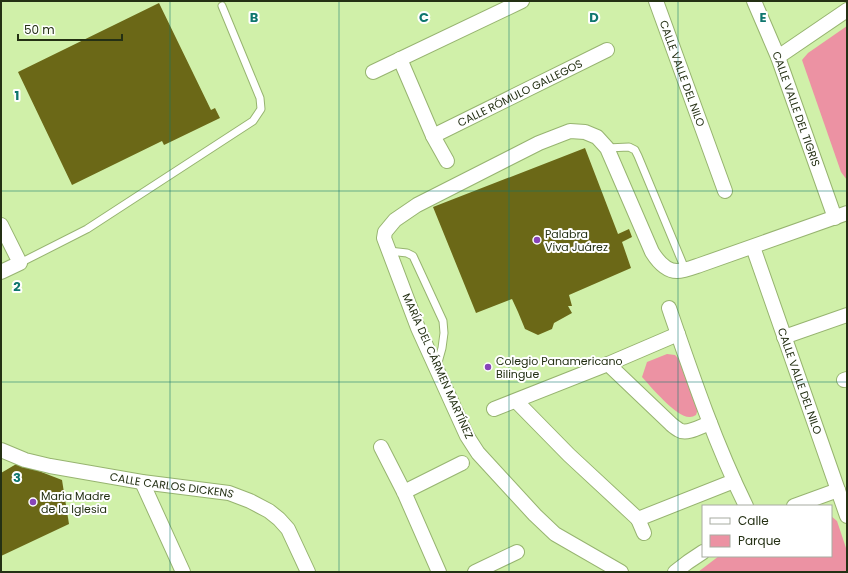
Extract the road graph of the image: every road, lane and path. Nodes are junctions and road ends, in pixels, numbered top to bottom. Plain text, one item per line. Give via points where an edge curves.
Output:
1 (656, 1) edge
2 (754, 1) edge
3 (518, 2) edge
4 (222, 6) dead end
5 (847, 10) edge
6 (607, 50) dead end
7 (778, 58) junction
8 (400, 59) junction
9 (372, 72) dead end
10 (433, 136) junction
11 (607, 148) junction
12 (447, 161) dead end
13 (725, 191) dead end
14 (841, 216) edge
15 (1, 225) edge
16 (753, 248) junction
17 (389, 251) junction
18 (20, 263) junction
19 (685, 269) junction
20 (1, 272) edge
21 (669, 308) dead end
22 (847, 315) edge
23 (678, 334) junction
24 (784, 337) junction
25 (608, 364) junction
26 (436, 368) junction
27 (516, 401) junction
28 (494, 409) dead end
29 (710, 424) junction
30 (381, 447) dead end
31 (1, 450) edge
32 (462, 463) dead end
33 (734, 481) junction
34 (142, 482) junction
35 (838, 490) junction
36 (404, 492) junction
37 (746, 505) edge
38 (797, 505) edge
39 (847, 516) edge
40 (638, 519) junction
41 (644, 533) dead end
42 (517, 552) dead end
43 (702, 553) edge
44 (183, 572) edge
45 (308, 572) edge
46 (438, 572) edge
47 (475, 572) edge
48 (621, 572) edge
49 (675, 572) edge

1 - 13 street, CALLE VALLE DEL NILO
2 - 7 street, CALLE VALLE DEL TIGRIS
3 - 8 street
4 - 18 lane via 260,98 261,109 253,121 87,229
5 - 7 street
6 - 10 street, CALLE RÓMULO GALLEGOS
7 - 14 street, CALLE VALLE DEL TIGRIS
8 - 9 street
8 - 10 street
10 - 12 street
11 - 17 street, MARÍA DEL CÁRMEN MARTÍNEZ via 597,137 585,132 570,131 546,140 417,205 395,220 385,232 384,238
11 - 19 street via 657,260 670,269
11 - 19 lane via 629,147 635,150
14 - 16 street
15 - 18 street
16 - 19 street
16 - 24 street, CALLE VALLE DEL NILO
17 - 26 street, MARÍA DEL CÁRMEN MARTÍNEZ
17 - 26 lane via 413,256 443,321 442,348
18 - 20 street
21 - 23 street
22 - 24 street
23 - 25 street
23 - 29 street
24 - 35 street, CALLE VALLE DEL NILO
25 - 27 street
25 - 29 street via 679,430 689,431
26 - 48 street, MARÍA DEL CÁRMEN MARTÍNEZ via 467,436 478,453 555,534
27 - 28 street
27 - 40 street
29 - 33 street
30 - 36 street
31 - 34 street, CALLE CARLOS DICKENS via 38,463
32 - 36 street
33 - 37 street
33 - 40 street
34 - 44 street
34 - 45 street, CALLE CARLOS DICKENS via 229,493 250,500 269,511 288,530
35 - 38 street
35 - 39 street, CALLE VALLE DEL NILO
36 - 46 street
40 - 41 street
42 - 47 street
43 - 49 street

